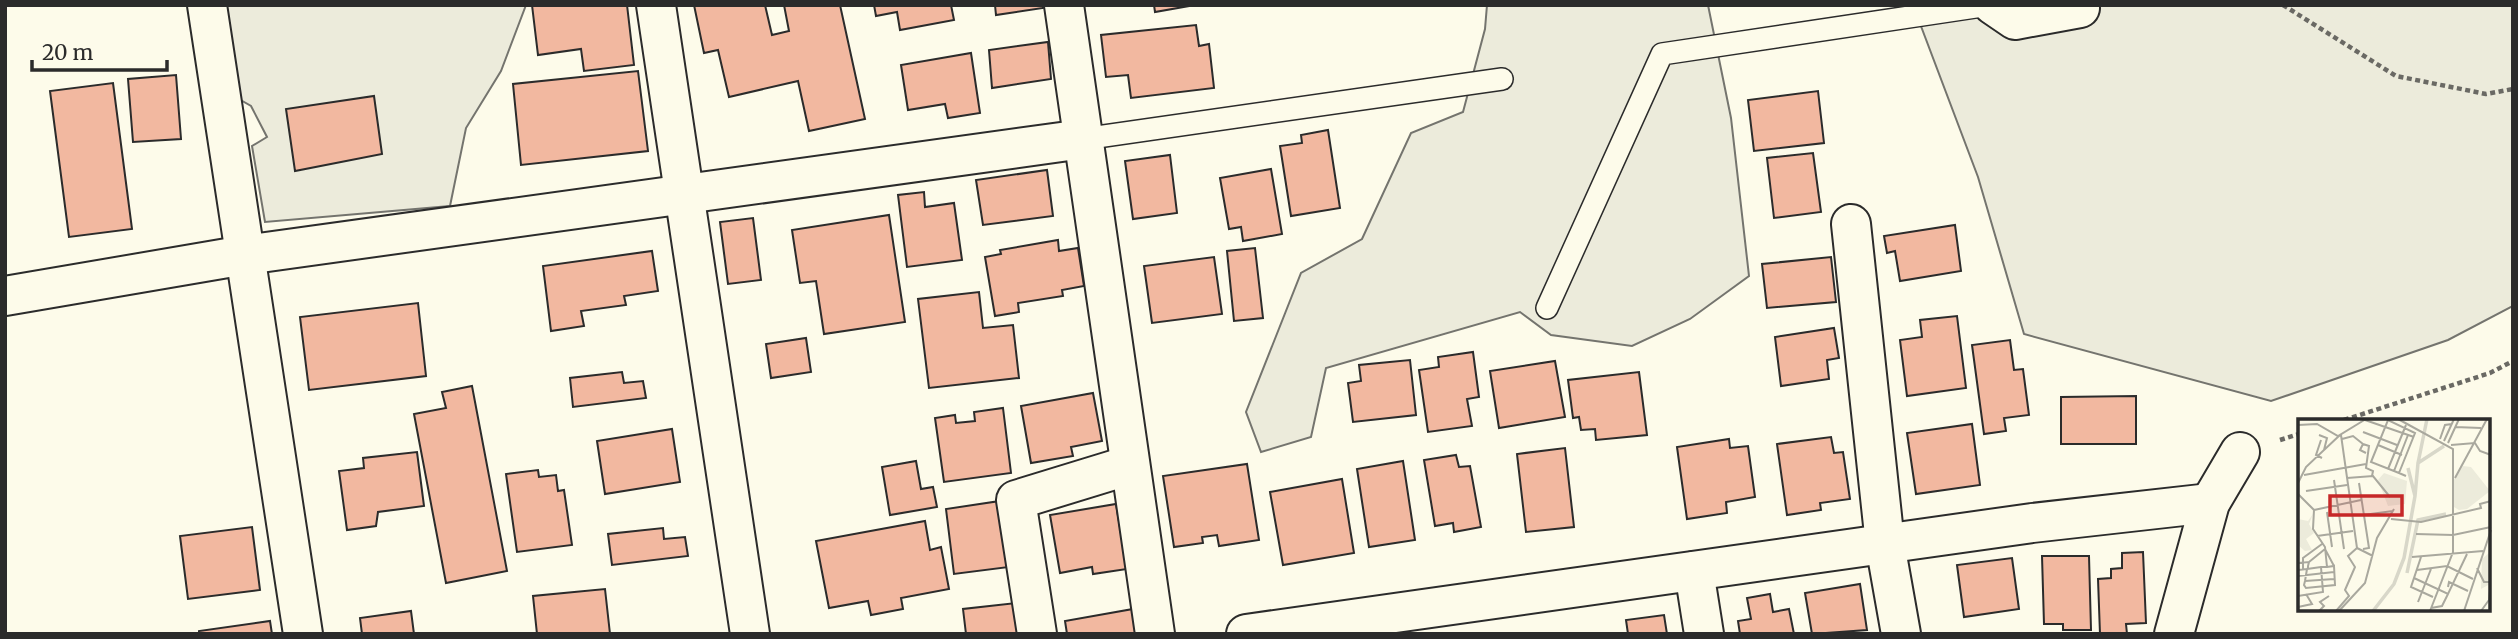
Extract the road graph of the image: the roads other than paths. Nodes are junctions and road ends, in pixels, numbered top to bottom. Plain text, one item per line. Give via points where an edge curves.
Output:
1 (207, 5) edge
2 (656, 5) edge
3 (1064, 5) edge
4 (1991, 5) edge
5 (2080, 8) dead end
6 (1502, 79) dead end
7 (1083, 139) junction
8 (683, 195) junction
9 (1852, 224) dead end
10 (245, 255) junction
11 (5, 296) edge
12 (1547, 308) dead end
13 (2241, 452) dead end
14 (1130, 465) junction
15 (2210, 503) junction
16 (1885, 544) junction
17 (1693, 571) junction
18 (1485, 617) edge
19 (303, 634) edge
20 (750, 634) edge
21 (1037, 634) edge
22 (1155, 634) edge
23 (1246, 634) edge
24 (1704, 634) edge
25 (1901, 634) edge
26 (2174, 634) edge

1 - 10 street
2 - 8 street
3 - 7 street
4 - 5 street via 2015,20
4 - 12 lane via 1662,54
6 - 7 lane
7 - 8 street
7 - 14 street
8 - 10 street
8 - 20 street
9 - 16 street
10 - 11 street
10 - 19 street
13 - 15 street
14 - 21 street via 1016,500
14 - 22 street
15 - 16 street
15 - 26 street
16 - 17 street
16 - 25 street
17 - 18 street
17 - 24 street
18 - 23 street

